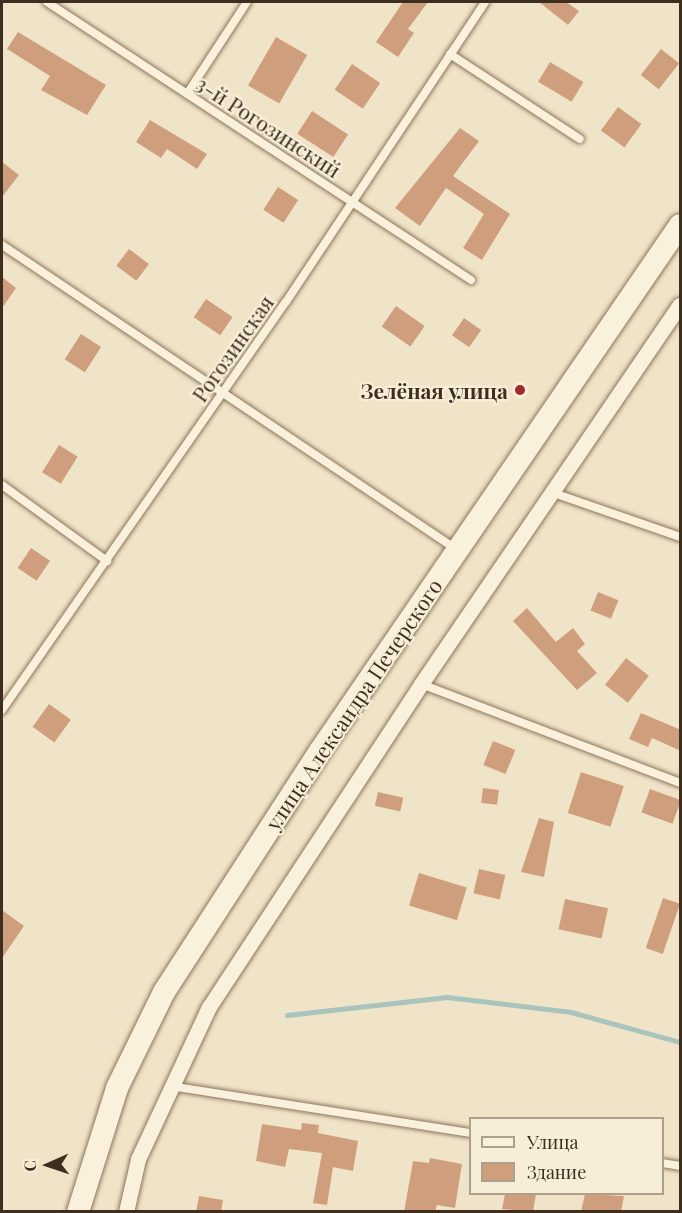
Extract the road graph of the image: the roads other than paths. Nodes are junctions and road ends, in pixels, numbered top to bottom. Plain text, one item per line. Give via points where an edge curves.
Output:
1 (47, 2) edge
2 (247, 2) edge
3 (485, 2) edge
4 (450, 54) junction
5 (187, 94) junction
6 (580, 139) dead end
7 (352, 202) junction
8 (681, 225) edge
9 (2, 245) edge
10 (471, 280) dead end
11 (681, 305) edge
12 (224, 392) junction
13 (2, 485) edge
14 (551, 492) junction
15 (681, 537) edge
16 (457, 550) junction
17 (107, 561) junction
18 (421, 684) junction
19 (2, 710) edge
20 (681, 783) edge
21 (169, 1085) junction
22 (469, 1133) edge
23 (664, 1163) edge
24 (681, 1166) edge
25 (78, 1212) edge
26 (126, 1212) edge

1 - 5 lane, 3-й Рогозинский
2 - 5 lane
3 - 4 lane, Рогозинская
4 - 6 lane
4 - 7 lane, Рогозинская
5 - 7 lane, 3-й Рогозинский
7 - 10 lane, 3-й Рогозинский
7 - 12 lane, Рогозинская
8 - 16 main road, улица Александра Печерского
9 - 12 lane
11 - 14 street
12 - 16 lane
12 - 17 lane, Рогозинская
13 - 17 lane
14 - 15 lane
14 - 18 street
16 - 25 main road, улица Александра Печерского via 164,992 117,1088
17 - 19 lane, Рогозинская
18 - 20 lane
18 - 21 street via 209,1006
21 - 22 lane
21 - 26 street via 138,1159
23 - 24 lane

